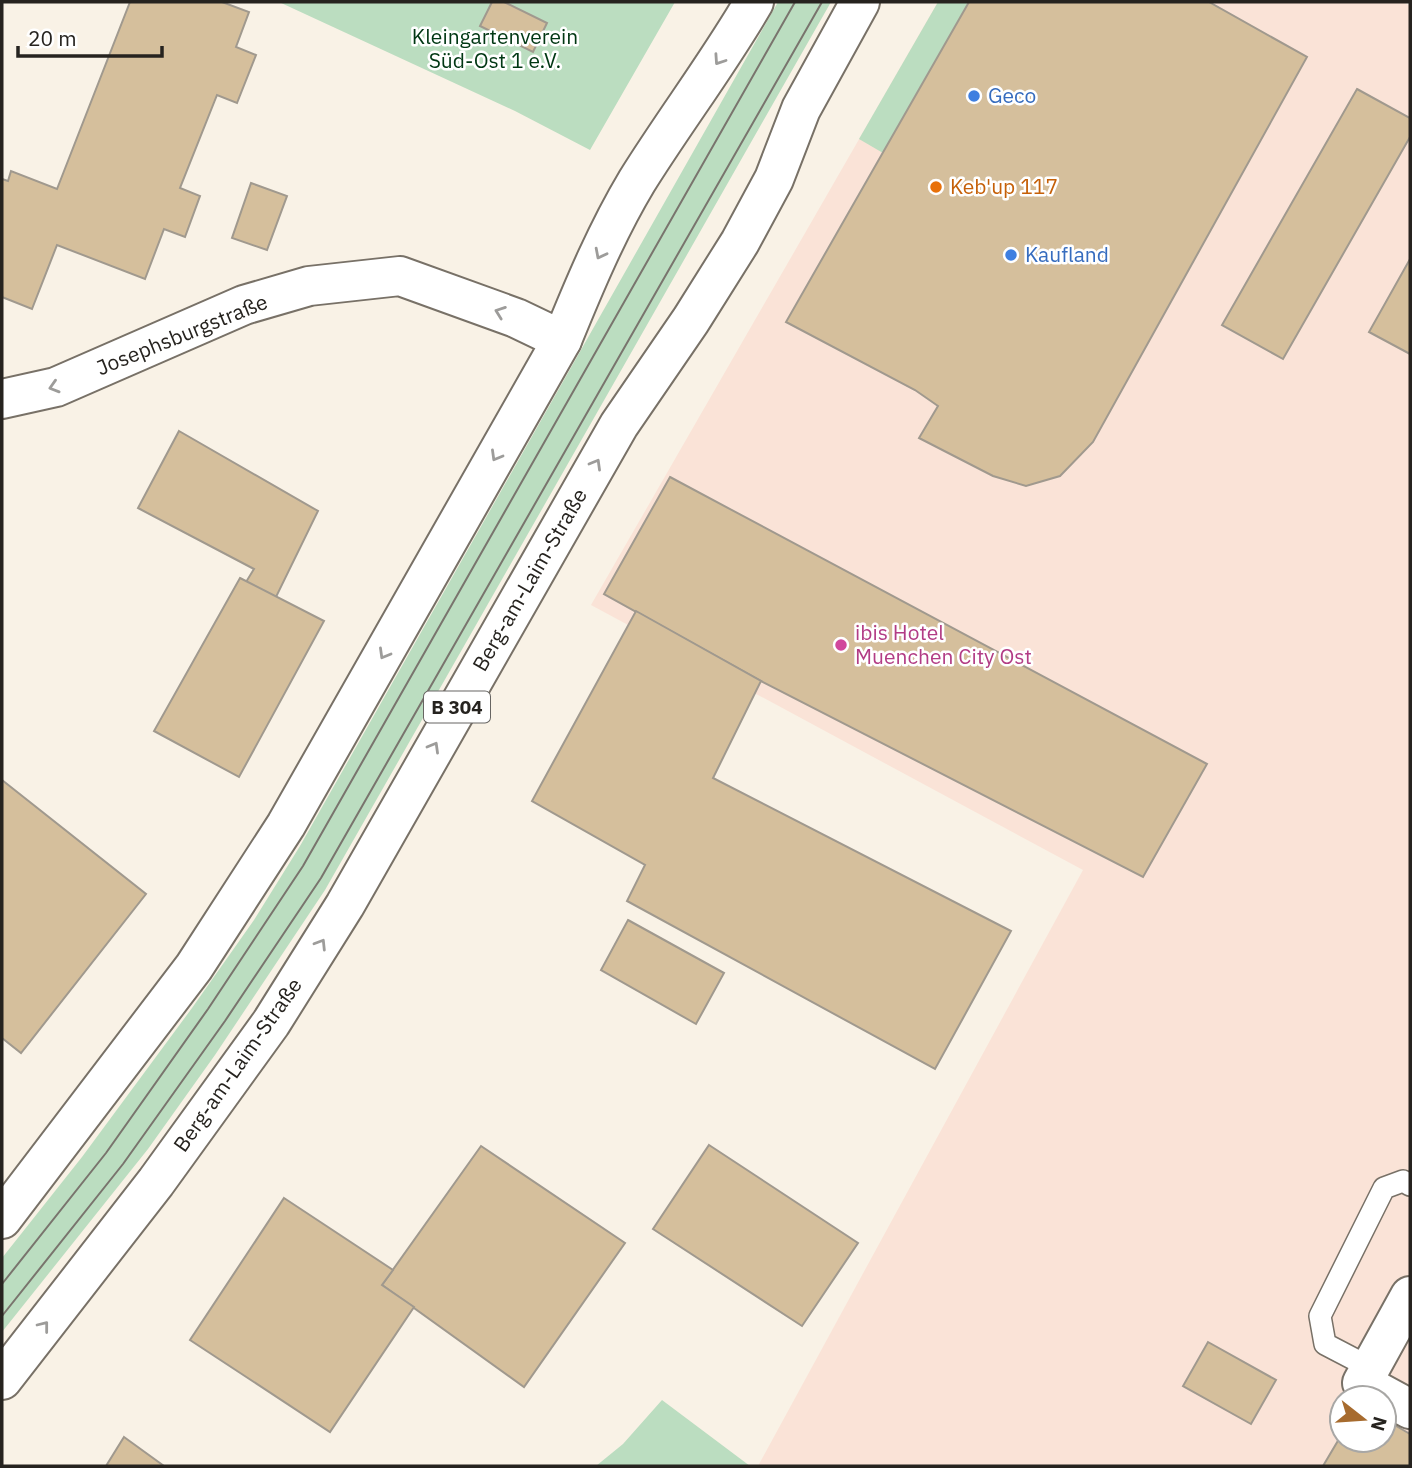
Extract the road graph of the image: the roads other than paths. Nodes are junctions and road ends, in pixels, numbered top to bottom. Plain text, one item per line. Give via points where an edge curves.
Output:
1 (754, 2) edge
2 (860, 2) edge
3 (562, 340) junction
4 (2, 399) edge
5 (1410, 1185) edge
6 (2, 1219) edge
7 (1410, 1296) edge
8 (1367, 1375) junction
9 (2, 1380) edge
10 (1410, 1409) edge

1 -> 3 main road via 637,182
9 -> 2 main road, Berg-am-Laim-Straße / B 304 via 156,1182 271,1023 338,917 619,425 740,242 774,179 801,109
3 -> 4 main road, Josephsburgstraße via 516,318 400,276 309,286 244,305 56,387
3 -> 6 main road via 279,836 194,967
5 - 8 lane via 1403,1181 1384,1188 1320,1316 1325,1343
7 - 8 main road
8 - 10 main road

